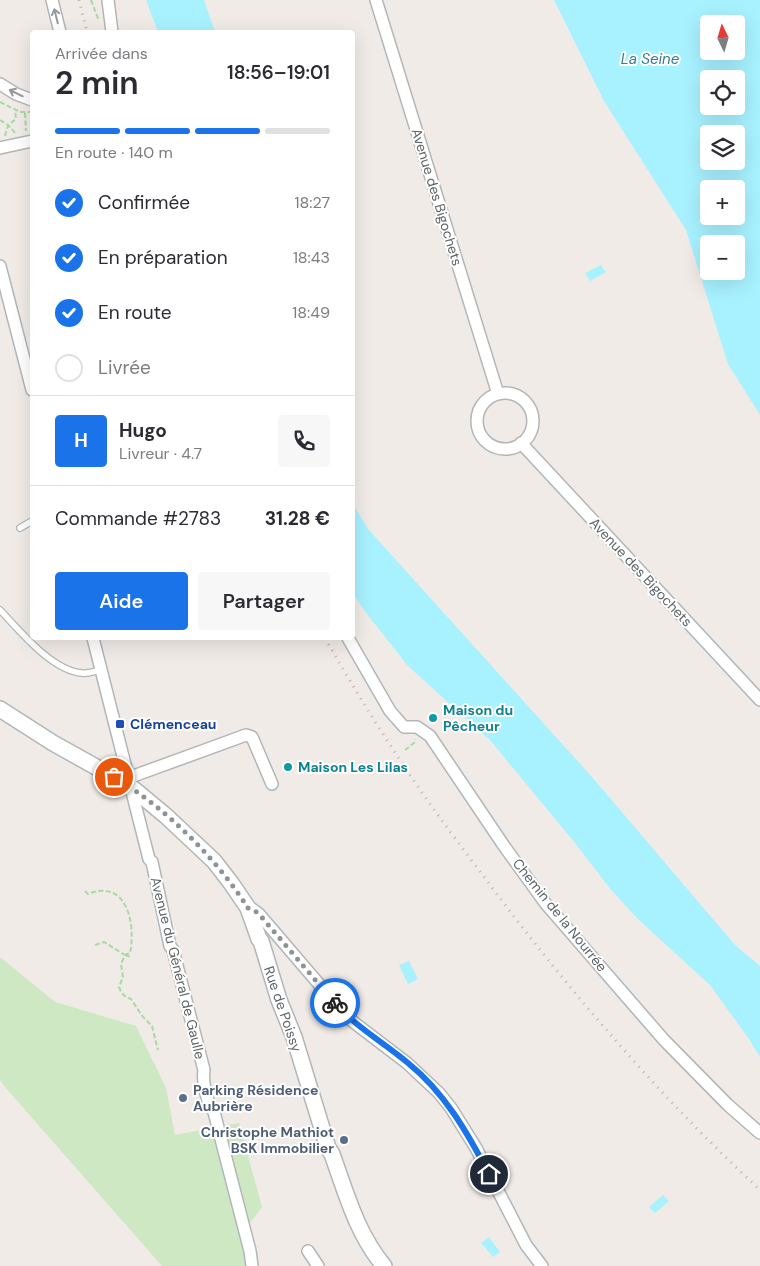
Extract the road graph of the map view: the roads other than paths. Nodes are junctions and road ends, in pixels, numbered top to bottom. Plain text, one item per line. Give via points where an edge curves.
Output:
1 (52, 0) edge
2 (108, 0) edge
3 (376, 0) edge
4 (60, 30) edge
5 (112, 30) edge
6 (0, 84) edge
7 (30, 99) edge
8 (30, 139) edge
9 (2, 144) edge
10 (0, 266) edge
11 (30, 382) edge
12 (498, 394) junction
13 (521, 443) junction
14 (30, 522) edge
15 (20, 528) dead end
16 (0, 610) edge
17 (30, 639) edge
18 (31, 640) edge
19 (94, 640) edge
20 (349, 640) edge
21 (101, 670) junction
22 (760, 700) edge
23 (0, 709) edge
24 (129, 782) junction
25 (272, 784) dead end
26 (248, 908) junction
27 (760, 1133) edge
28 (308, 1251) dead end
29 (252, 1266) edge
30 (318, 1266) edge
31 (384, 1266) edge
32 (542, 1266) edge

4 -> 1 street
2 - 5 street
3 - 12 street, Avenue des Bigochets
7 -> 6 street
8 - 9 street
10 - 11 street
12 - 13 street via 517,395 531,409 532,428
12 - 13 street via 490,397 479,410 478,428 482,436 496,447 513,447
13 - 22 street, Avenue des Bigochets
14 - 15 lane
16 - 17 lane
18 - 21 lane via 51,660 70,670 83,673
19 - 21 street, Avenue du Général de Gaulle
20 - 27 street, Chemin de la Nourrée via 390,711 404,727 417,727 430,736 546,904 664,1040
21 - 24 street, Avenue du Général de Gaulle
23 - 24 street, Rue de Poissy via 53,743
24 - 25 street via 246,735 252,737
24 - 26 street, Rue de Poissy via 214,861
24 - 29 street, Avenue du Général de Gaulle via 152,862
26 - 31 street, Rue de Poissy via 294,1037 328,1148 358,1224 373,1253
26 - 32 street via 259,914 348,1018 408,1063 439,1092 464,1128 526,1245
28 - 30 street

